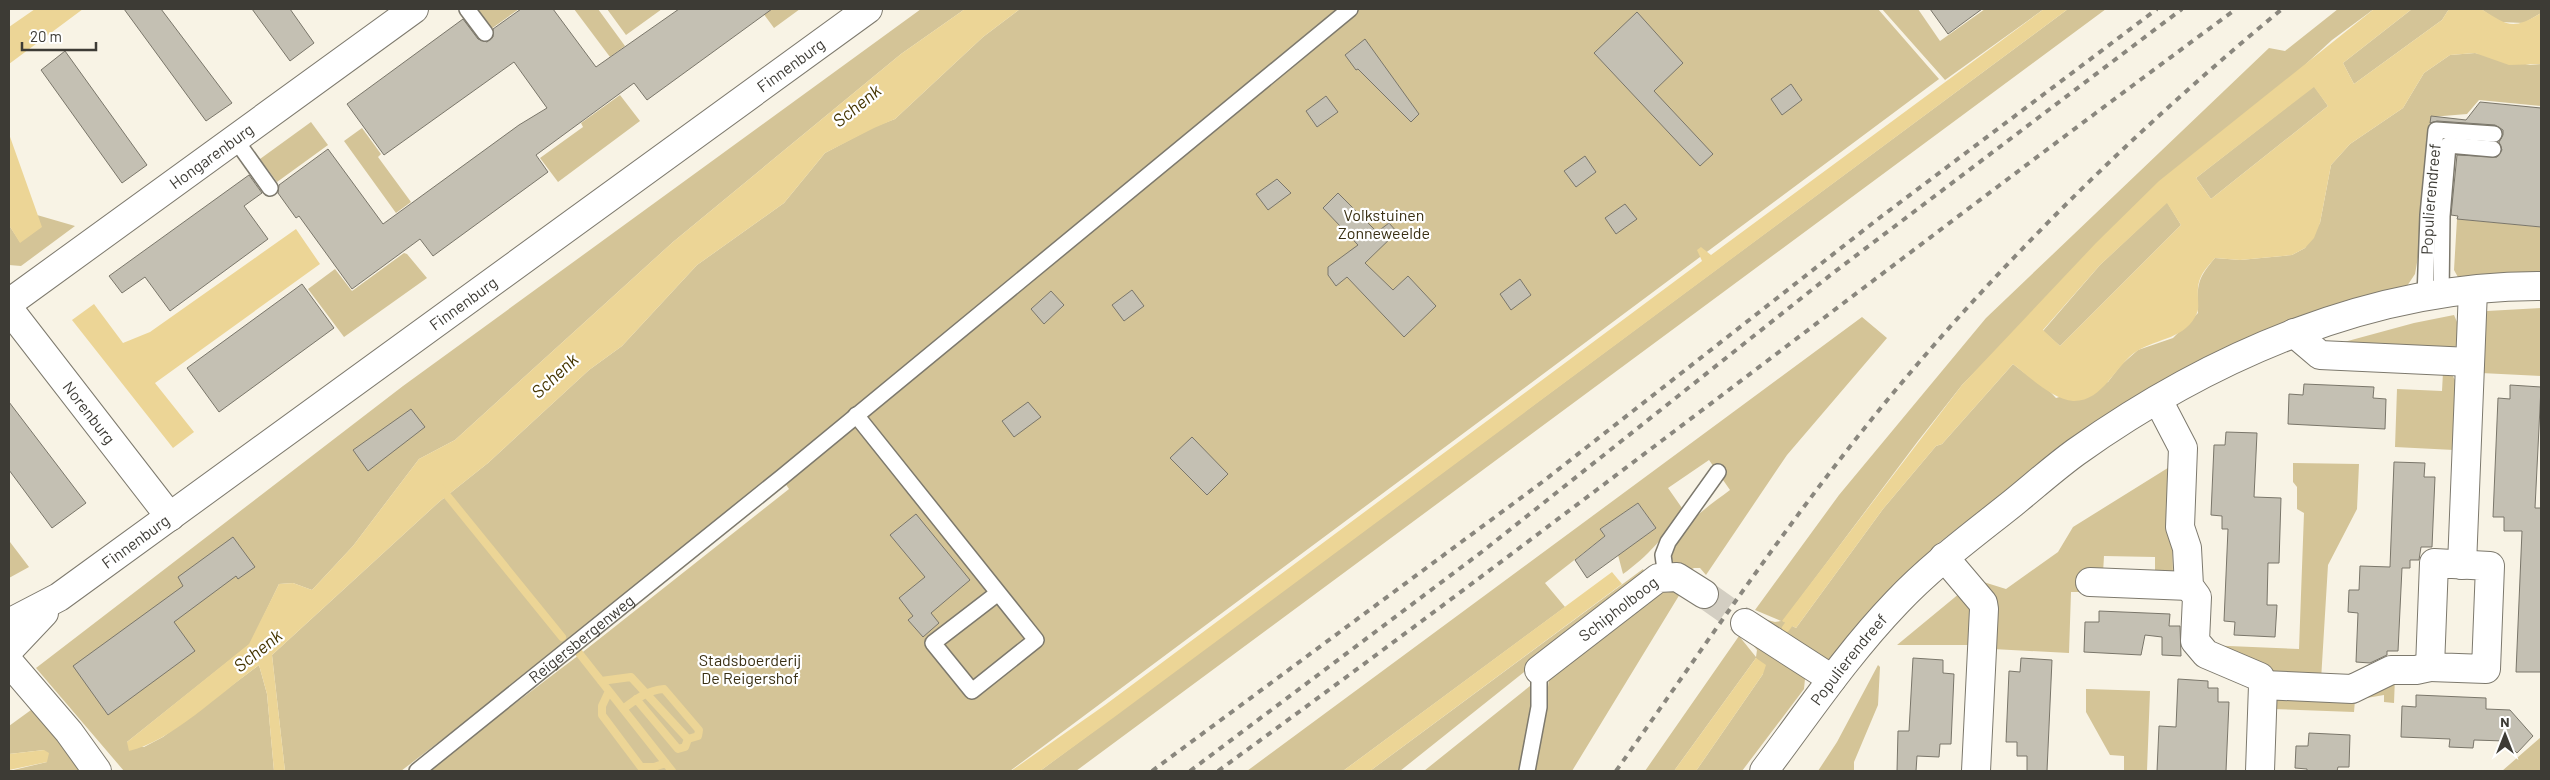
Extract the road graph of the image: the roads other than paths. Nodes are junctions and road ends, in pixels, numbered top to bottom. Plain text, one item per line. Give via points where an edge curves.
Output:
1 (414, 9) edge
2 (467, 9) edge
3 (868, 9) edge
4 (1350, 9) edge
5 (485, 33) dead end
6 (235, 139) junction
7 (2493, 142) dead end
8 (270, 188) dead end
9 (2541, 286) edge
10 (2473, 290) junction
11 (2433, 295) junction
12 (9, 303) edge
13 (9, 309) edge
14 (2294, 333) junction
15 (2470, 362) junction
16 (2158, 400) junction
17 (856, 415) junction
18 (1718, 472) dead end
19 (170, 516) junction
20 (1944, 557) junction
21 (2462, 565) junction
22 (1666, 577) junction
23 (2090, 582) dead end
24 (2189, 586) junction
25 (998, 593) junction
26 (1704, 594) tunnel mouth
27 (59, 597) junction
28 (9, 623) edge
29 (1744, 623) tunnel mouth
30 (9, 650) edge
31 (9, 662) edge
32 (2430, 667) junction
33 (1538, 670) joint
34 (1832, 679) junction
35 (2263, 685) junction
36 (97, 771) edge
37 (417, 771) edge
38 (1527, 771) edge
39 (1764, 771) edge
40 (1976, 771) edge
41 (2260, 771) edge

1 - 6 street, Hongarenburg
2 - 5 lane
3 - 19 street, Finnenburg
4 - 17 lane, Reigersbergenweg
6 - 8 lane
6 - 12 street, Hongarenburg
7 - 11 lane, Populierendreef via 2448,145
9 - 10 street, Populierendreef
10 - 11 street, Populierendreef
10 - 15 street
11 - 14 street, Populierendreef via 2370,309
13 - 19 street, Norenburg
14 - 15 street via 2320,355
14 - 16 street, Populierendreef via 2232,360
15 - 21 street
16 - 20 street, Populierendreef via 2076,452
16 - 24 street via 2183,448 2180,527 2187,548
17 - 25 lane
17 - 37 lane, Reigersbergenweg
18 - 22 lane via 1668,542 1663,555
19 - 27 street, Finnenburg
20 - 34 street, Populierendreef via 1895,604
20 - 40 street via 1983,602
21 - 32 street via 2434,564
21 - 32 street via 2490,566 2486,669
22 - 26 street, Schipholboog via 1677,577
22 - 33 street, Schipholboog via 1648,585
23 - 24 street
24 - 35 street via 2196,597 2196,641 2206,654 2260,677
25 - 25 lane via 1036,640 972,691 933,643
27 - 28 street, Finnenburg
27 - 30 street, Finnenburg
29 - 34 street
31 - 36 street via 69,732
32 - 35 street via 2391,670 2352,689
33 - 38 lane via 1539,707
34 - 39 street, Populierendreef
35 - 41 street

